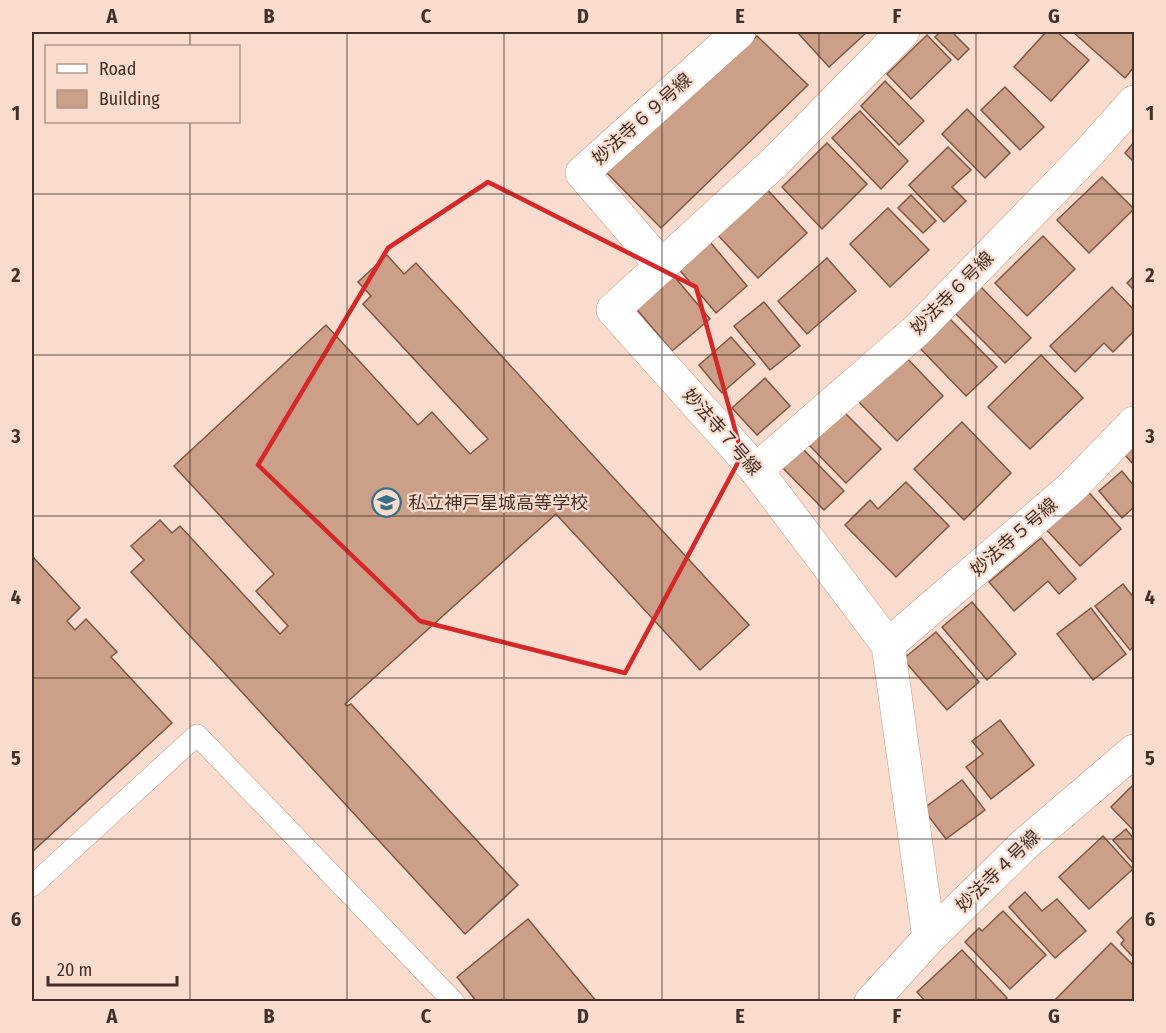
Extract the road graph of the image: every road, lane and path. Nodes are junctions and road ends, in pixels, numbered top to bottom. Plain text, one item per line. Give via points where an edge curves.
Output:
1 (739, 32) edge
2 (903, 32) edge
3 (1134, 102) edge
4 (662, 266) junction
5 (1134, 423) edge
6 (756, 470) junction
7 (888, 645) junction
8 (1134, 751) edge
9 (32, 885) edge
10 (929, 938) junction
11 (454, 1002) edge
12 (871, 1002) edge

1 - 4 street, 妙法寺６９号線 via 582,173
2 - 4 street, 妙法寺７号線 via 775,162
3 - 6 street, 妙法寺６号線 via 917,330
4 - 6 street, 妙法寺７号線 via 613,310
5 - 7 street, 妙法寺５号線 via 1072,487
6 - 7 street, 妙法寺７号線
7 - 10 street, 妙法寺７号線
8 - 10 street, 妙法寺４号線 via 1025,844
9 - 11 lane via 197,735
10 - 12 street, 妙法寺４号線

